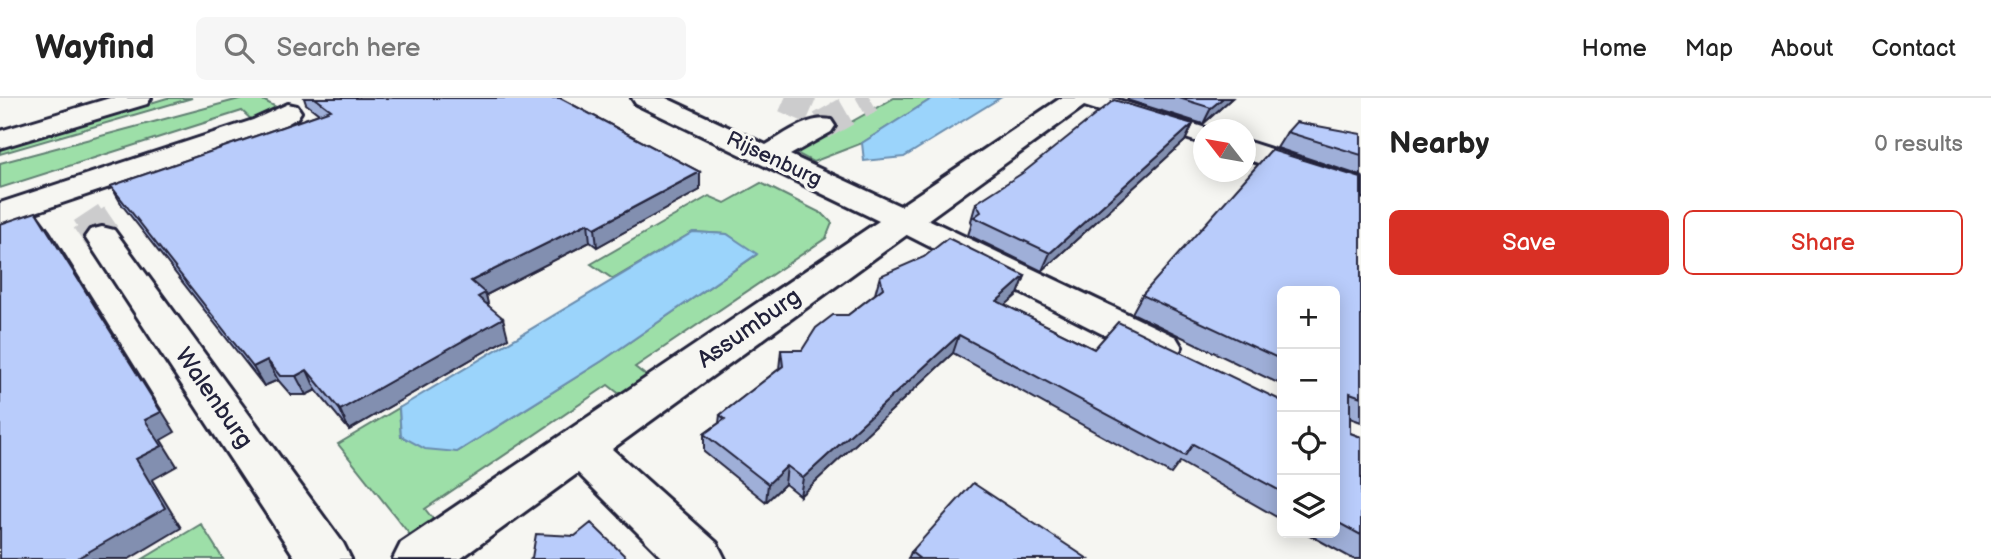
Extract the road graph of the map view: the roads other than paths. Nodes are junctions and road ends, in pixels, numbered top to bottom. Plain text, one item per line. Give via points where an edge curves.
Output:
1 (85, 98) edge
2 (138, 98) edge
3 (645, 98) edge
4 (1078, 98) edge
5 (1086, 98) edge
6 (288, 112) dead end
7 (0, 124) edge
8 (821, 126) tunnel mouth
9 (1193, 133) edge
10 (0, 140) edge
11 (1256, 154) edge
12 (767, 156) junction
13 (1361, 188) edge
14 (0, 214) edge
15 (86, 214) junction
16 (903, 220) junction
17 (1198, 365) edge
18 (580, 447) junction
19 (325, 559) edge
20 (419, 559) edge
21 (699, 559) edge

1 - 7 street
2 - 10 street
3 - 12 street, Rijsenburg
4 - 16 street, Assumburg
5 - 9 street
6 - 15 street
8 - 12 street
11 - 13 street
12 - 16 street, Rijsenburg
14 - 15 street
15 - 19 street, Walenburg
16 - 17 street, Rijsenburg
16 - 18 street, Assumburg
18 - 20 street, Assumburg
18 - 21 street

